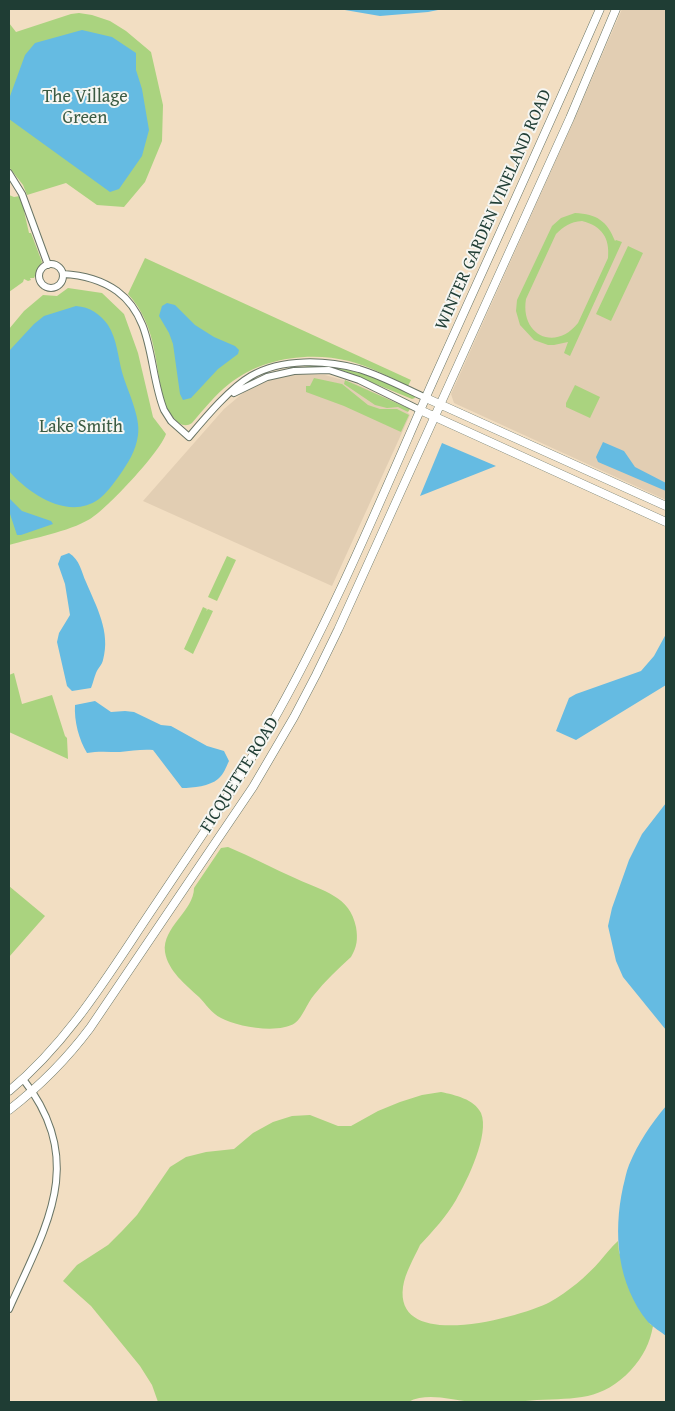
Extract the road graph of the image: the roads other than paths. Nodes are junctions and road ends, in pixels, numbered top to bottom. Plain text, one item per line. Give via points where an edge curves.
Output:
1 (600, 9) edge
2 (616, 9) edge
3 (9, 173) edge
4 (48, 265) junction
5 (62, 274) junction
6 (226, 396) junction
7 (426, 398) junction
8 (439, 405) junction
9 (420, 410) junction
10 (435, 416) junction
11 (666, 506) edge
12 (666, 522) edge
13 (23, 1079) junction
14 (9, 1091) edge
15 (32, 1091) junction
16 (9, 1110) edge
17 (9, 1309) edge

1 - 7 main road, WINTER GARDEN VINELAND ROAD
2 - 8 main road, WINTER GARDEN VINELAND ROAD
3 - 4 street via 22,194
4 - 5 street via 56,266
4 - 5 street via 40,276 44,286 56,287
5 - 6 street via 103,282 133,306 143,324 164,410 171,421 189,436
6 - 7 street via 250,376 270,368 293,363 325,363 359,369
6 - 9 street via 267,377 294,371 329,370 359,380
7 - 8 main road
7 - 9 main road, WINTER GARDEN VINELAND ROAD
8 - 10 main road, WINTER GARDEN VINELAND ROAD
8 - 11 main road
9 - 10 main road
9 - 13 main road, FICQUETTE ROAD via 321,629 261,743 83,1011 58,1044
10 - 12 main road
10 - 15 main road, FICQUETTE ROAD via 338,630 277,747 90,1028 68,1056
13 - 14 main road, FICQUETTE ROAD
13 - 15 street
15 - 16 main road, FICQUETTE ROAD
15 - 17 street via 53,1133 57,1183 49,1216

